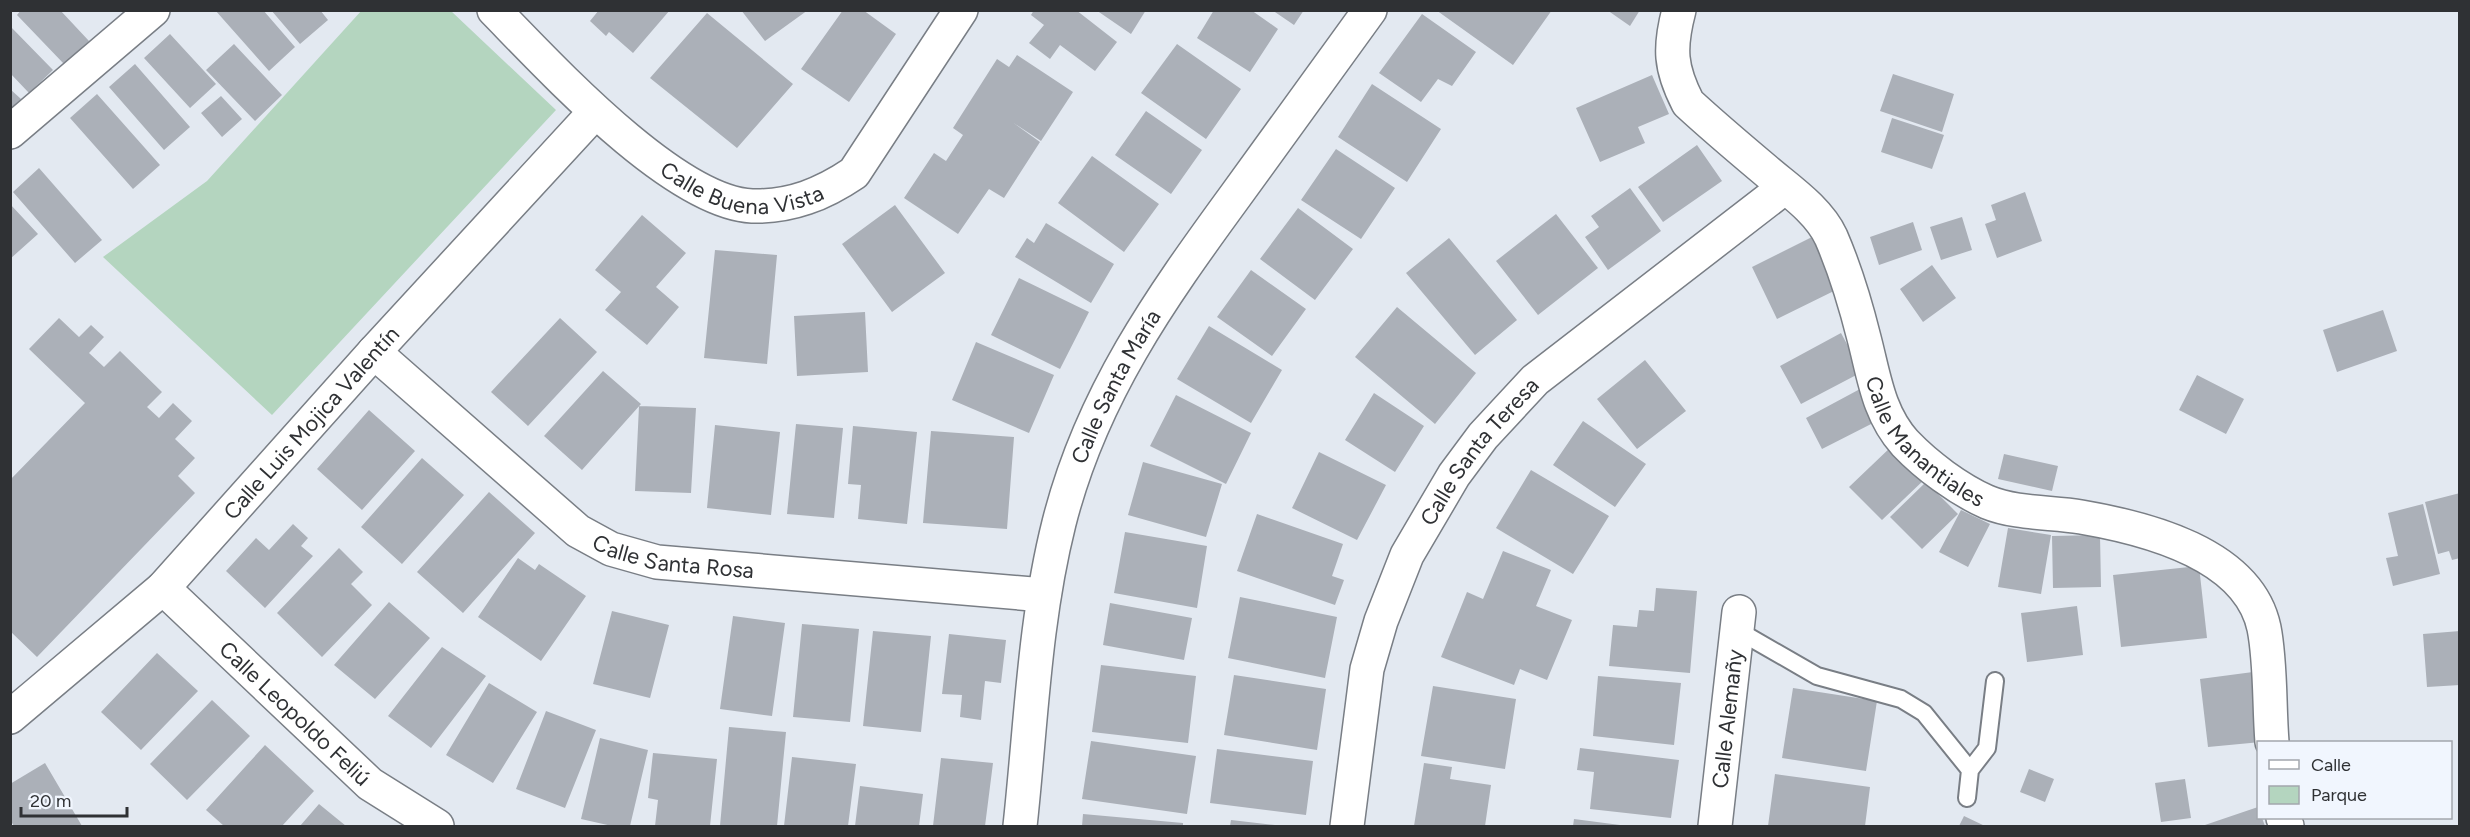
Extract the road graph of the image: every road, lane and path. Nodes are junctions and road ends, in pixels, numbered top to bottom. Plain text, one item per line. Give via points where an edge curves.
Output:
1 (153, 10) edge
2 (494, 10) edge
3 (1370, 10) edge
4 (1679, 10) edge
5 (960, 11) edge
6 (595, 112) junction
7 (10, 132) edge
8 (1785, 187) junction
9 (374, 352) junction
10 (163, 588) junction
11 (1044, 596) junction
12 (1738, 621) joint
13 (1995, 681) dead end
14 (10, 717) edge
15 (2272, 741) edge
16 (1970, 770) junction
17 (1967, 798) dead end
18 (437, 826) edge
19 (1020, 826) edge
20 (1347, 826) edge
21 (1715, 826) edge

1 - 7 street
2 - 6 street, Calle Buena Vista
3 - 11 street, Calle Santa María via 1139,333 1107,394 1077,465 1059,522
4 - 8 street, Calle Manantiales via 1672,37 1672,63 1688,103
5 - 6 street, Calle Buena Vista via 854,173 829,190 799,202 751,206 720,198 679,177
6 - 9 street, Calle Luis Mojica Valentín
8 - 15 street, Calle Manantiales via 1812,209 1831,236 1864,335 1878,398 1890,424 1907,445 1935,469 1988,502 2082,517 2188,546 2217,563 2242,585 2264,627
8 - 20 street, Calle Santa Teresa via 1535,380 1483,436 1454,475 1407,555 1381,621 1367,669
9 - 10 street, Calle Luis Mojica Valentín
9 - 11 street, Calle Santa Rosa via 578,531 611,549 657,561
10 - 14 street, Calle Luis Mojica Valentín
10 - 18 street, Calle Leopoldo Feliú via 370,784
11 - 19 street, Calle Santa María
12 - 16 lane via 1817,676 1901,699 1924,712
12 - 21 street, Calle Alemañy
13 - 16 lane via 1987,748
16 - 17 lane

